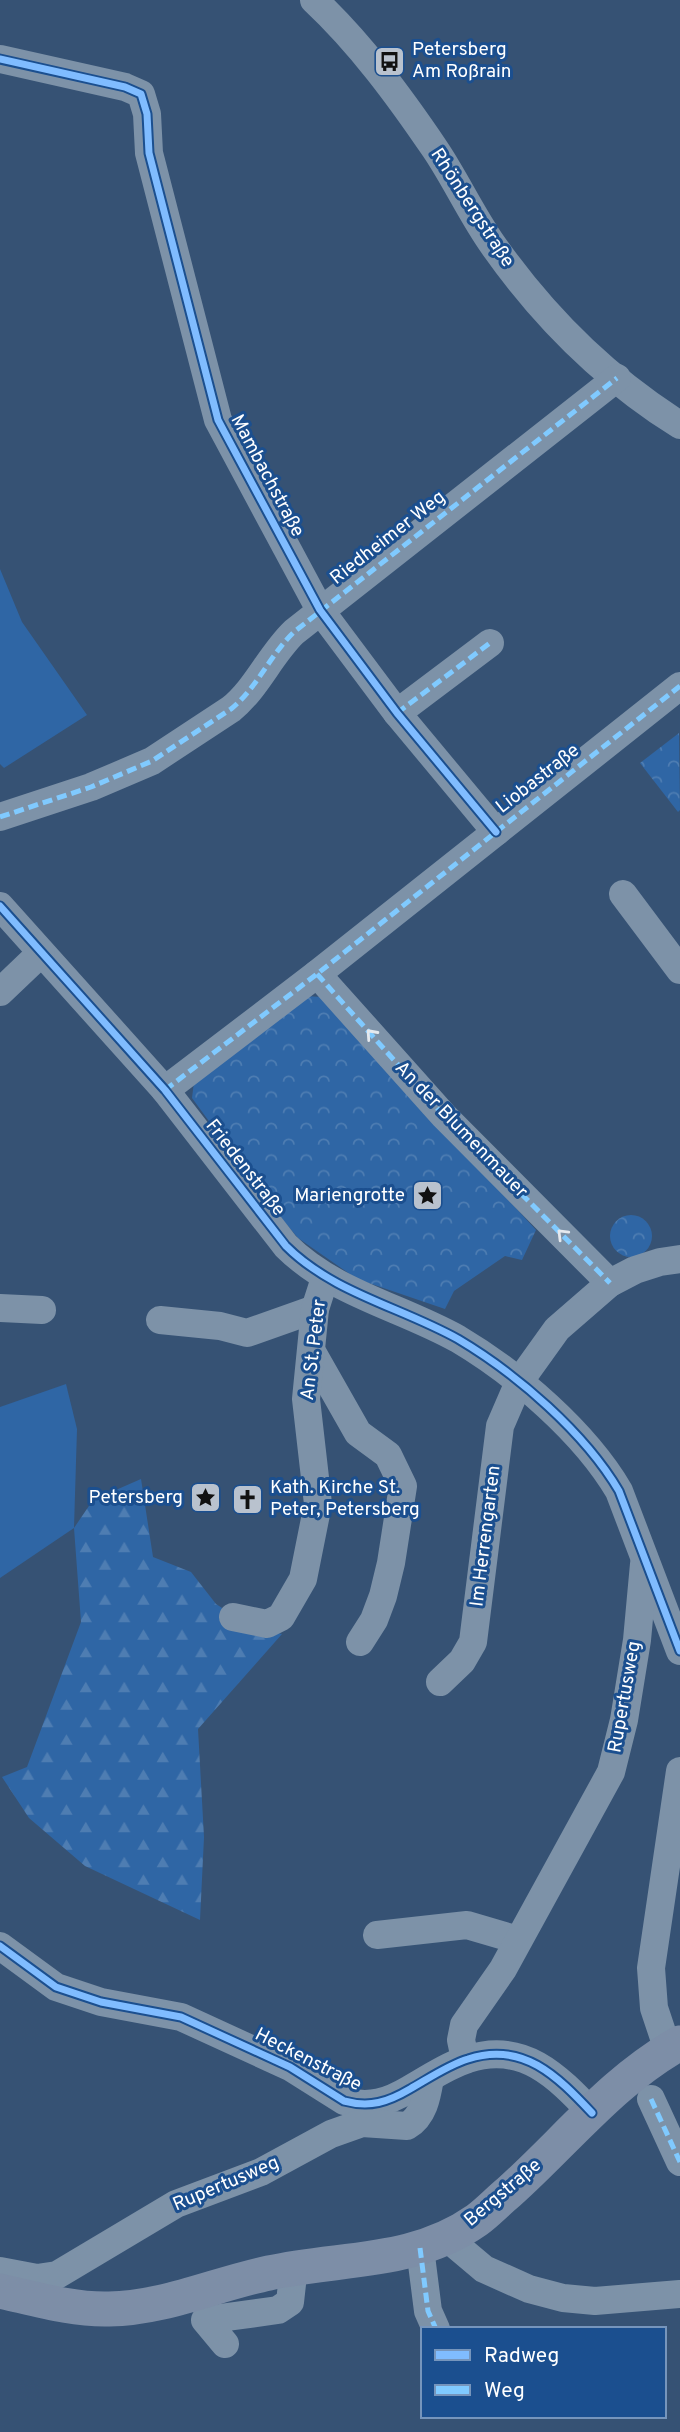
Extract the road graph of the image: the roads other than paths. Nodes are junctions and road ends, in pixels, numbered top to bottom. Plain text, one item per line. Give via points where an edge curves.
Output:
1 (314, 0) edge
2 (0, 59) edge
3 (617, 378) junction
4 (680, 425) edge
5 (320, 611) junction
6 (490, 643) dead end
7 (680, 686) edge
8 (397, 713) junction
9 (0, 817) edge
10 (496, 832) junction
11 (624, 894) dead end
12 (0, 906) edge
13 (40, 953) junction
14 (680, 970) edge
15 (317, 974) junction
16 (0, 992) edge
17 (165, 1090) junction
18 (680, 1259) edge
19 (325, 1278) junction
20 (610, 1283) junction
21 (0, 1308) edge
22 (315, 1309) junction
23 (42, 1310) dead end
24 (160, 1320) dead end
25 (312, 1352) junction
26 (519, 1382) junction
27 (644, 1557) junction
28 (233, 1617) dead end
29 (360, 1642) dead end
30 (680, 1651) edge
31 (440, 1682) dead end
32 (680, 1771) edge
33 (377, 1935) dead end
34 (519, 1940) junction
35 (0, 1946) edge
36 (674, 2046) edge
37 (465, 2060) junction
38 (430, 2078) junction
39 (651, 2099) dead end
40 (592, 2113) junction
41 (680, 2162) edge
42 (433, 2243) junction
43 (290, 2269) junction
44 (0, 2270) edge
45 (0, 2291) edge
46 (680, 2294) edge
47 (435, 2327) edge
48 (225, 2344) dead end

1 - 3 street, Rhönbergstraße via 377,70 435,149 486,235 542,309
2 - 5 street, Mambachstraße via 141,94 149,153 218,420
3 - 4 street, Rhönbergstraße
3 - 5 street, Riedheimer Weg
5 - 8 street, Mambachstraße
5 - 9 street, Riedheimer Weg via 282,644 242,699 152,761
6 - 8 street
7 - 10 street, Liobastraße
8 - 10 street, Mambachstraße
10 - 15 street, Liobastraße
11 - 14 street
12 - 13 street, Friedenstraße
13 - 16 street
13 - 17 street, Friedenstraße
15 - 17 street, Liobastraße
20 -> 15 street, An der Blumenmauer via 444,1116
17 - 19 street, Friedenstraße via 286,1246
18 - 20 street, Im Herrengarten via 635,1270
19 - 22 street, An St. Peter
19 - 26 street, Friedenstraße via 458,1339
20 - 26 street, Im Herrengarten via 557,1329
21 - 23 street
22 - 24 street via 247,1333
22 - 25 street, An St. Peter
25 - 28 street, An St. Peter via 306,1399 318,1504 303,1579 281,1617 267,1624
25 - 29 street via 358,1433 388,1455 403,1486 383,1596
26 - 27 street, Friedenstraße via 605,1467
26 - 31 street, Im Herrengarten via 500,1426 473,1642 462,1661
27 - 30 street, Friedenstraße
27 - 34 street, Rupertusweg via 637,1640 611,1772
32 - 36 street via 651,1968 654,2008 664,2041
33 - 34 street via 467,1925
34 - 37 street, Rupertusweg via 464,2025
35 - 38 street, Heckenstraße via 56,1987 101,2002 181,2017 290,2067 344,2101 382,2103
36 - 40 main road, Bergstraße via 634,2073
37 - 38 street, Heckenstraße
37 - 40 street, Heckenstraße via 487,2054 523,2058 567,2087
38 - 44 street, Rupertusweg via 425,2105 412,2124 362,2123 331,2134 261,2172 176,2204 57,2275 37,2278
39 - 41 street
40 - 42 main road, Bergstraße via 477,2220
42 - 43 main road, Bergstraße via 363,2261
42 - 46 street via 529,2289 563,2298 595,2301
42 - 47 street via 428,2311
43 - 45 main road, Bergstraße via 176,2299 110,2309 63,2305
43 - 48 street via 290,2302 278,2310 205,2320

